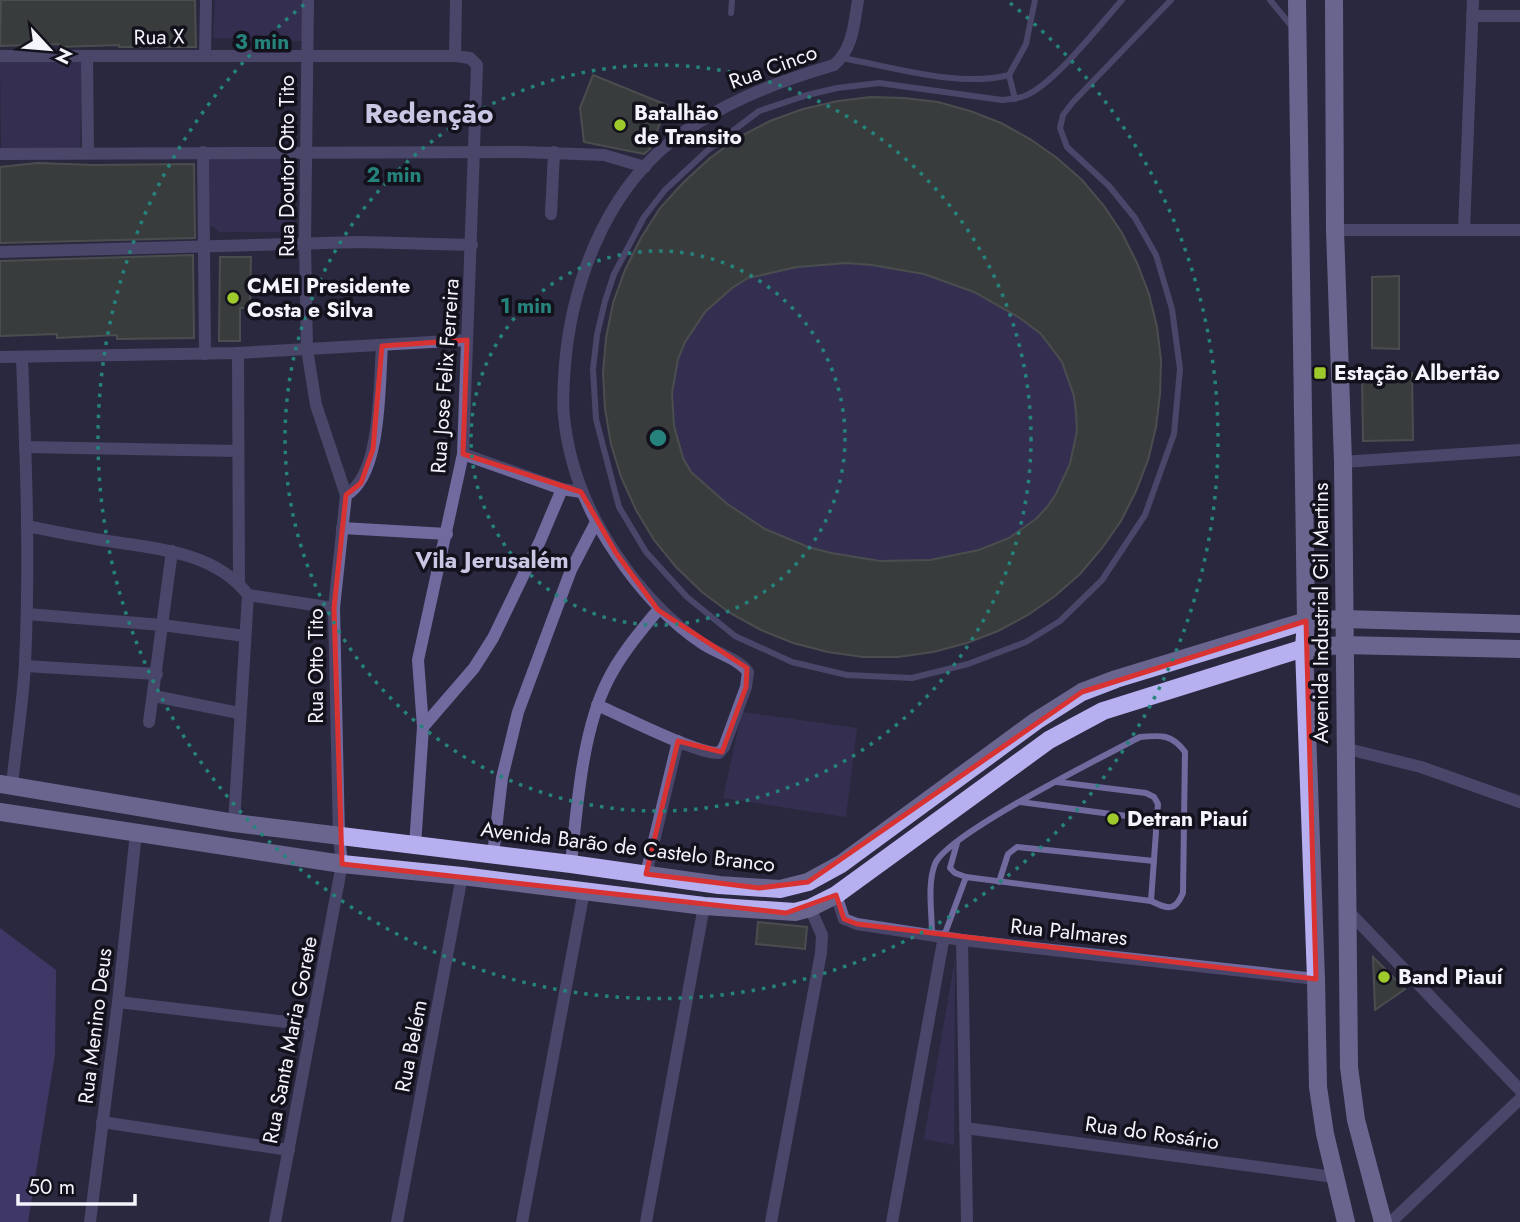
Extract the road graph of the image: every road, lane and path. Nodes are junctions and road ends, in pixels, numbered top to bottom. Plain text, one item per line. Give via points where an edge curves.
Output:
1 (206, 0) edge
2 (308, 0) edge
3 (456, 0) edge
4 (732, 0) edge
5 (858, 0) edge
6 (1035, 0) edge
7 (1122, 0) edge
8 (1171, 0) edge
9 (1270, 0) edge
10 (1297, 0) edge
11 (1334, 0) edge
12 (1473, 0) edge
13 (731, 13) dead end
14 (1472, 16) junction
15 (1520, 16) edge
16 (1297, 35) junction
17 (0, 56) edge
18 (205, 56) junction
19 (306, 56) junction
20 (455, 56) junction
21 (86, 57) junction
22 (842, 58) junction
23 (1009, 75) junction
24 (1015, 99) junction
25 (476, 151) junction
26 (203, 152) junction
27 (554, 152) junction
28 (88, 153) junction
29 (307, 153) junction
30 (0, 155) edge
31 (645, 167) junction
32 (551, 214) dead end
33 (1335, 230) junction
34 (1465, 230) junction
35 (1520, 230) edge
36 (305, 243) junction
37 (472, 244) junction
38 (205, 246) junction
39 (0, 252) edge
40 (467, 340) junction
41 (382, 346) junction
42 (307, 349) junction
43 (238, 353) junction
44 (205, 354) junction
45 (0, 357) edge
46 (22, 358) junction
47 (25, 447) junction
48 (1520, 450) edge
49 (237, 451) junction
50 (463, 454) junction
51 (1343, 462) junction
52 (562, 489) junction
53 (582, 492) junction
54 (346, 495) junction
55 (596, 522) junction
56 (27, 526) junction
57 (342, 528) junction
58 (447, 534) junction
59 (172, 551) junction
60 (239, 584) junction
61 (248, 595) junction
62 (334, 608) junction
63 (658, 610) junction
64 (27, 614) junction
65 (1343, 619) junction
66 (1306, 621) junction
67 (1520, 624) edge
68 (162, 625) junction
69 (245, 636) junction
70 (1343, 645) junction
71 (1304, 648) junction
72 (1520, 649) edge
73 (25, 666) junction
74 (157, 674) junction
75 (154, 696) junction
76 (597, 705) junction
77 (239, 713) junction
78 (149, 722) dead end
79 (422, 727) junction
80 (678, 741) junction
81 (1344, 748) junction
82 (1057, 782) junction
83 (6, 785) edge
84 (1019, 802) junction
85 (1520, 802) edge
86 (0, 812) edge
87 (1157, 820) junction
88 (234, 823) junction
89 (136, 834) junction
90 (338, 837) junction
91 (957, 843) junction
92 (415, 846) junction
93 (492, 855) junction
94 (1154, 861) junction
95 (342, 864) junction
96 (571, 864) junction
97 (646, 874) junction
98 (462, 876) junction
99 (966, 877) junction
100 (999, 881) junction
101 (584, 891) junction
102 (836, 895) junction
103 (1151, 901) junction
104 (704, 906) junction
105 (810, 908) junction
106 (1349, 912) junction
107 (938, 935) junction
108 (961, 940) junction
109 (1316, 979) junction
110 (118, 1002) junction
111 (312, 1025) junction
112 (1520, 1090) edge
113 (1520, 1099) edge
114 (102, 1122) junction
115 (965, 1128) junction
116 (289, 1150) junction
117 (1334, 1177) junction
118 (90, 1222) edge
119 (275, 1222) edge
120 (397, 1222) edge
121 (522, 1222) edge
122 (646, 1222) edge
123 (771, 1222) edge
124 (892, 1222) edge
125 (967, 1222) edge
126 (1346, 1222) edge
127 (1382, 1222) edge
128 (1391, 1222) edge

1 - 18 street
2 - 19 street, Rua Doutor Otto Tito
3 - 20 street
4 - 13 lane
5 - 22 street, Rua Cinco via 851,40
6 - 23 lane via 1026,44
7 - 24 lane via 1053,75
8 - 24 lane via 1073,102 1060,128 1068,147 1135,218 1156,255 1172,309 1180,369 1174,434 1145,515 1102,580 1060,621 1026,642 968,664 912,678 847,675 792,662 735,636 687,597 646,552 619,507 596,419 593,369 614,274 665,190 759,111 837,88 879,83
9 - 16 lane
10 - 16 main road, Avenida Industrial Gil Martins
11 - 33 main road, Avenida Industrial Gil Martins
12 - 14 street
14 - 15 street
14 - 34 street
16 - 66 main road, Avenida Industrial Gil Martins
17 - 21 street, Rua X
18 - 19 street, Rua X
18 - 21 street, Rua X
19 - 20 street, Rua X
19 - 29 street, Rua Doutor Otto Tito
20 - 25 street, Rua Jose Felix Ferreira via 472,59 479,71
21 - 28 street
22 - 23 lane via 966,81
22 - 31 street, Rua Cinco via 720,108 666,146
23 - 24 lane
25 - 27 street
25 - 29 street
25 - 37 street, Rua Jose Felix Ferreira
26 - 28 street
26 - 29 street
26 - 38 street
27 - 31 street via 604,155
27 - 32 street
28 - 30 street
29 - 36 street, Rua Doutor Otto Tito
31 - 53 street, Rua Cinco via 591,249 567,336 564,417
33 - 34 street
33 - 51 main road, Avenida Industrial Gil Martins
34 - 35 street
36 - 37 street
36 - 38 street
36 - 42 street, Rua Doutor Otto Tito
37 - 40 street, Rua Jose Felix Ferreira
38 - 39 street
38 - 44 street
40 - 41 street
40 - 50 street, Rua Jose Felix Ferreira
41 - 42 street
41 - 54 street via 373,449 361,483
42 - 43 street
42 - 54 street, Rua Doutor Otto Tito via 316,405
43 - 44 street
43 - 49 street
44 - 46 street
45 - 46 street
46 - 47 street
47 - 49 street
47 - 56 street
48 - 51 street
49 - 60 street
50 - 52 street
50 - 58 street, Rua Jose Felix Ferreira
51 - 65 main road, Avenida Industrial Gil Martins
52 - 53 street
52 - 79 street via 493,638
53 - 55 street, Rua Cinco
54 - 57 street, Rua Otto Tito
55 - 63 street, Rua Cinco
55 - 93 street via 566,582 518,712 502,778
56 - 59 street
56 - 64 street
57 - 58 street
57 - 62 street, Rua Otto Tito
58 - 79 street, Rua Jose Felix Ferreira via 418,660
59 - 60 street via 205,563
59 - 68 street
60 - 61 street
61 - 62 street
61 - 69 street
62 - 90 street, Rua Otto Tito
63 - 76 street via 619,661
63 - 80 street, Rua Cinco via 748,671 719,753
64 - 68 street
64 - 73 street
65 - 66 main road, Avenida Barão de Castelo Branco
65 - 67 main road, Avenida Barão de Castelo Branco
65 - 70 main road, Avenida Industrial Gil Martins
66 - 71 main road, Avenida Industrial Gil Martins
66 - 97 main road, Avenida Barão de Castelo Branco via 1083,692 1036,721 841,864 808,882 780,889 759,888
68 - 69 street
68 - 74 street
69 - 77 street
70 - 71 main road
70 - 72 main road
70 - 81 main road, Avenida Industrial Gil Martins
71 - 102 main road via 1153,694 1070,727
71 - 109 main road, Avenida Industrial Gil Martins
73 - 74 street
73 - 83 street
74 - 75 street
75 - 77 street
75 - 78 street
76 - 80 street
76 - 96 street via 582,774
77 - 88 street
79 - 92 street, Rua Jose Felix Ferreira
80 - 97 street
81 - 85 street via 1421,767
81 - 106 main road, Avenida Industrial Gil Martins
82 - 84 lane
82 - 87 lane via 1146,793 1158,804
82 - 103 lane via 1140,737 1162,734 1176,740 1185,752 1183,893 1171,907
83 - 88 main road, Avenida Barão de Castelo Branco
84 - 87 lane
84 - 91 lane
86 - 89 main road
87 - 94 lane
88 - 90 main road, Avenida Barão de Castelo Branco
89 - 95 main road
89 - 110 street, Rua Menino Deus
90 - 92 main road, Avenida Barão de Castelo Branco
90 - 95 street, Rua Otto Tito
91 - 99 lane via 950,868
91 - 107 lane via 942,853 932,877
92 - 93 main road, Avenida Barão de Castelo Branco
93 - 96 main road, Avenida Barão de Castelo Branco
94 - 100 lane via 1017,847 1008,854
94 - 103 lane
95 - 98 main road
95 - 111 street, Rua Santa Maria Gorete
96 - 97 main road, Avenida Barão de Castelo Branco
98 - 101 main road
98 - 120 street, Rua Belém
99 - 100 lane
99 - 107 lane
100 - 103 lane
101 - 104 main road
101 - 121 street
102 - 105 main road
102 - 107 street, Rua Palmares via 846,921
104 - 105 main road via 786,912
104 - 122 street
105 - 123 street via 822,942
106 - 112 street
106 - 127 main road, Avenida Industrial Gil Martins via 1350,1087
107 - 108 street, Rua Palmares
107 - 124 street
108 - 109 street, Rua Palmares
108 - 115 street
109 - 117 main road, Avenida Industrial Gil Martins via 1318,1087
110 - 111 street
110 - 114 street, Rua Menino Deus
111 - 116 street, Rua Santa Maria Gorete
113 - 128 street
114 - 116 street
114 - 118 street, Rua Menino Deus
115 - 117 street, Rua do Rosário
115 - 125 street
116 - 119 street, Rua Santa Maria Gorete
117 - 126 main road, Avenida Industrial Gil Martins

